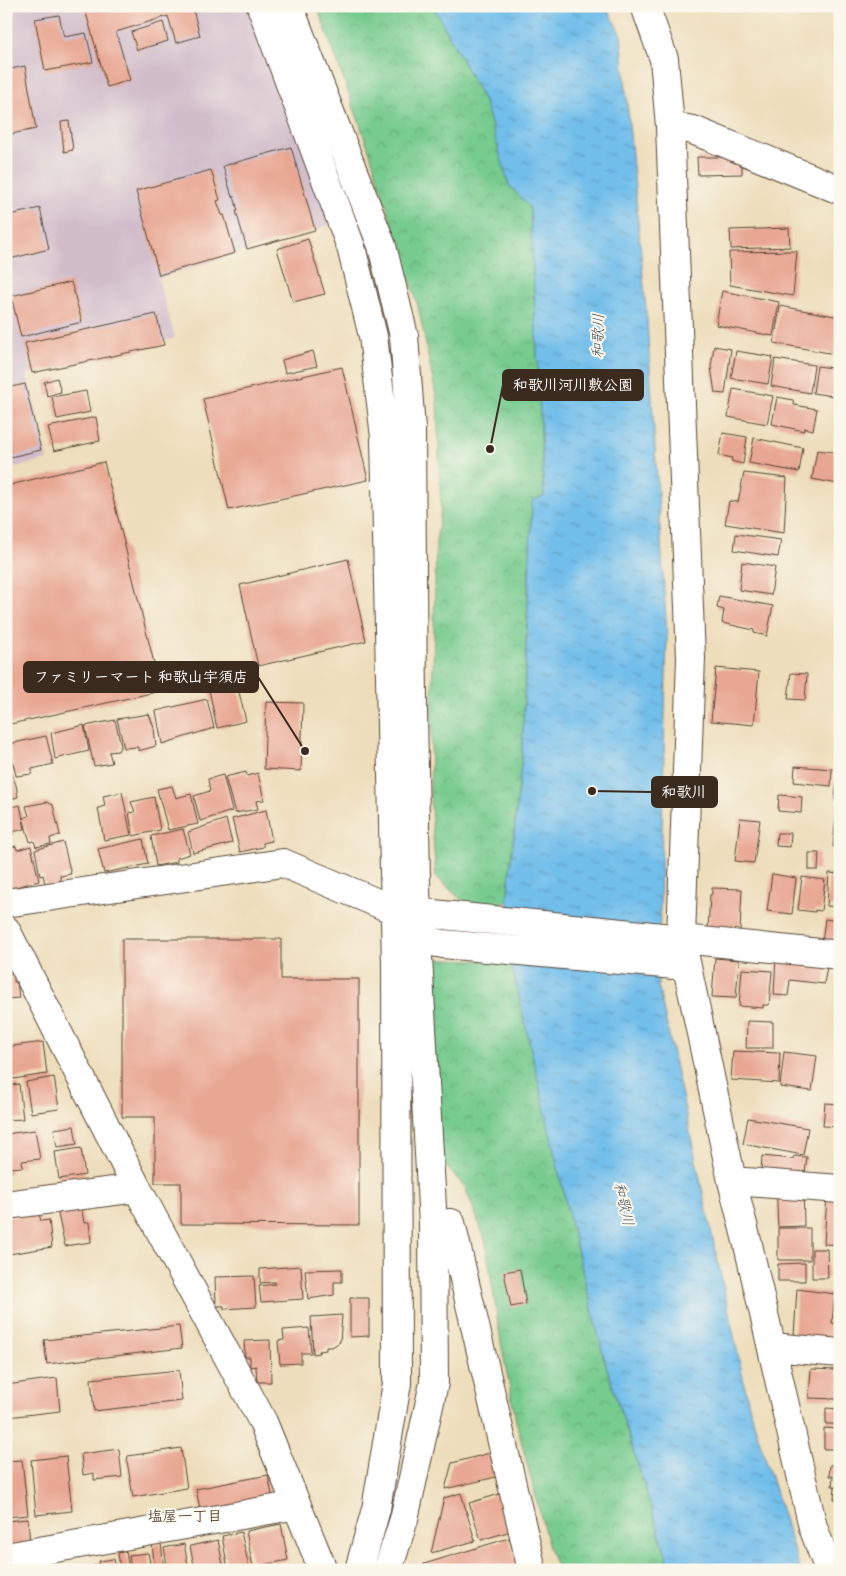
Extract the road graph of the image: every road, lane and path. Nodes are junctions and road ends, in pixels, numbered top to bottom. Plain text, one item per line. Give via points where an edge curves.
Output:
1 (261, 6) edge
2 (289, 6) edge
3 (645, 6) edge
4 (670, 126) junction
5 (840, 190) edge
6 (6, 903) edge
7 (415, 912) junction
8 (6, 930) edge
9 (672, 937) junction
10 (430, 941) junction
11 (840, 955) edge
12 (686, 966) junction
13 (732, 1181) junction
14 (137, 1188) junction
15 (840, 1189) edge
16 (6, 1205) edge
17 (433, 1224) junction
18 (772, 1346) junction
19 (840, 1353) edge
20 (297, 1505) junction
21 (6, 1557) edge
22 (36, 1561) edge
23 (323, 1570) edge
24 (359, 1570) edge
25 (388, 1570) edge
26 (532, 1570) edge
27 (829, 1570) edge

1 - 7 street via 351,247 373,336 385,437
2 - 7 street via 382,246 404,336 411,429
3 - 4 street via 664,59
4 - 5 street via 693,130
4 - 9 street via 691,658
6 - 7 street via 283,863
7 - 9 street
7 - 10 street
7 - 24 street via 397,1219 396,1383 376,1509
8 - 14 street
9 - 11 street
9 - 12 street
10 - 12 street
10 - 17 street
12 - 13 street
13 - 15 street
13 - 18 street
14 - 16 street
14 - 20 street via 263,1422
17 - 25 street via 434,1383 404,1519
17 - 26 street via 451,1223
18 - 19 street
18 - 27 street via 813,1527
20 - 22 street
20 - 23 street
21 - 22 street

